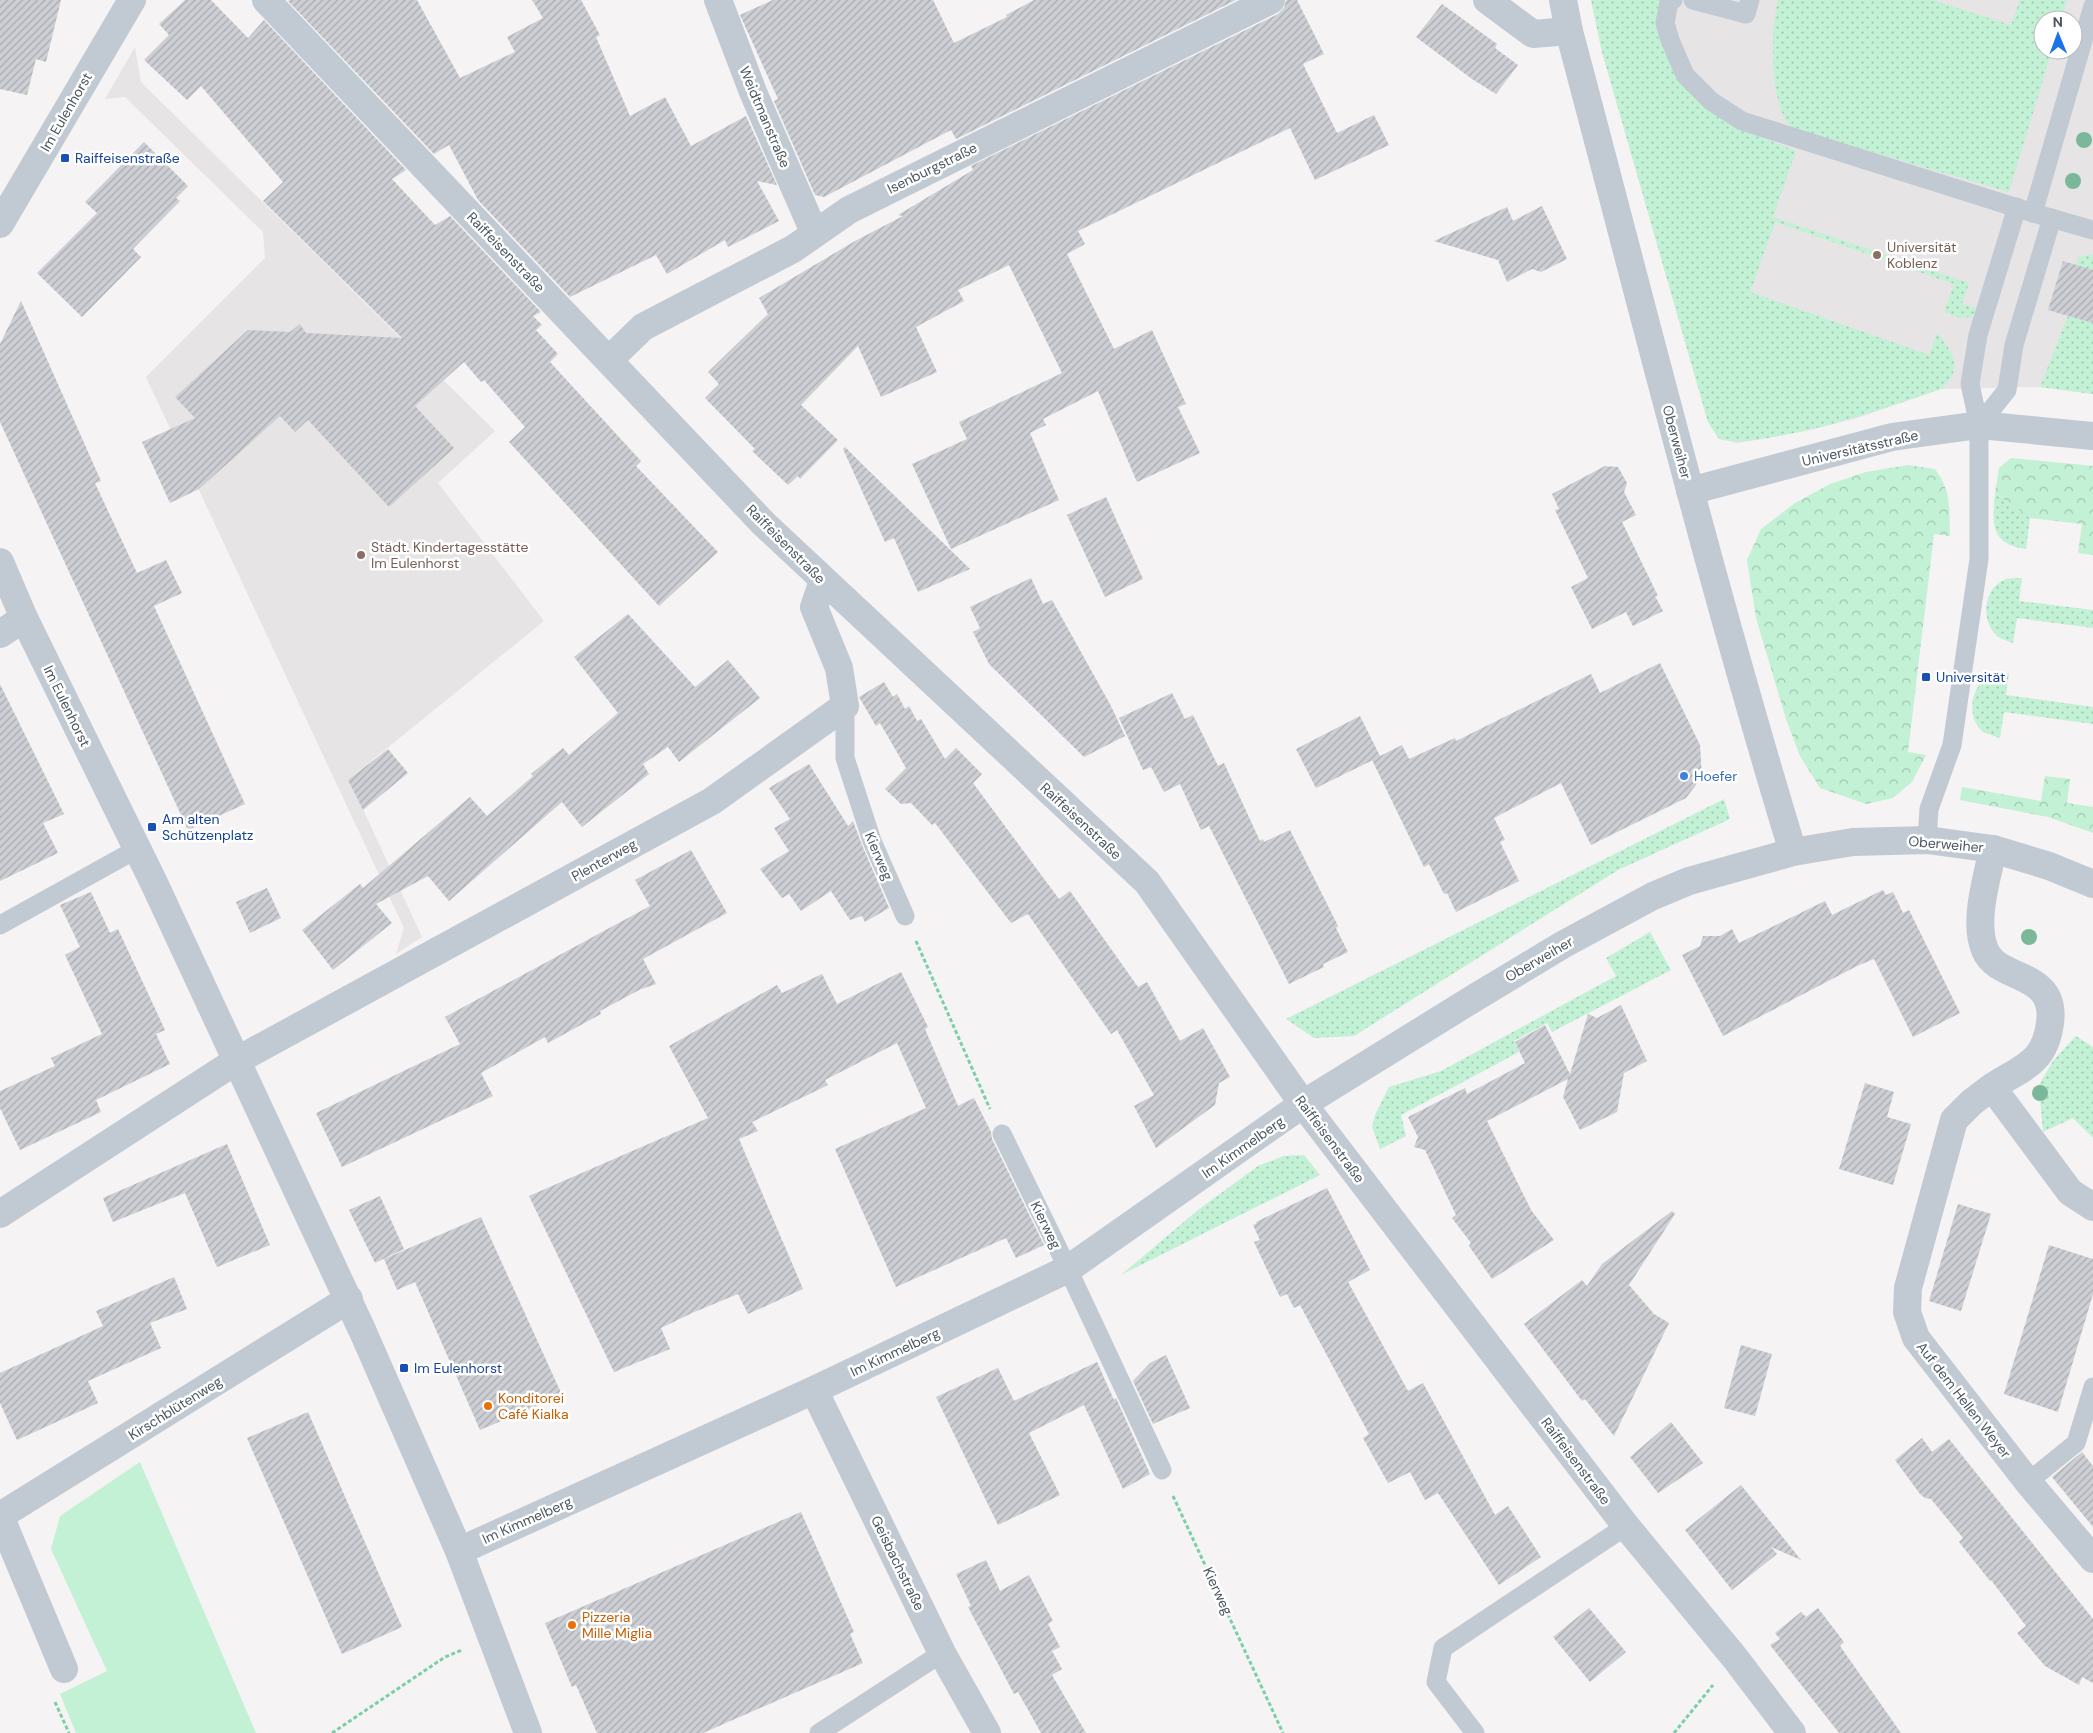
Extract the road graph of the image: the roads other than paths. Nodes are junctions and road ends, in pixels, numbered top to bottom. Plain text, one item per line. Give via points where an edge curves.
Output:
1 (132, 0) edge
2 (266, 0) edge
3 (718, 0) edge
4 (1271, 0) edge
5 (1487, 0) edge
6 (1563, 0) edge
7 (1673, 0) edge
8 (1693, 0) edge
9 (1750, 0) edge
10 (2093, 6) edge
11 (1569, 30) junction
12 (2025, 210) junction
13 (2052, 218) junction
14 (0, 224) edge
15 (2093, 230) edge
16 (814, 232) junction
17 (609, 360) junction
18 (1979, 425) junction
19 (2093, 436) edge
20 (1690, 491) junction
21 (0, 562) edge
22 (823, 581) junction
23 (24, 618) junction
24 (0, 634) edge
25 (846, 706) junction
26 (1927, 840) junction
27 (1993, 848) junction
28 (137, 849) junction
29 (1793, 852) junction
30 (2093, 884) edge
31 (905, 916) road end
32 (0, 925) edge
33 (236, 1061) junction
34 (1992, 1086) junction
35 (1304, 1104) junction
36 (1002, 1134) road end
37 (2093, 1207) edge
38 (0, 1214) edge
39 (1068, 1269) junction
40 (349, 1299) junction
41 (2093, 1387) edge
42 (814, 1390) junction
43 (1162, 1470) road end
44 (2028, 1482) junction
45 (0, 1516) edge
46 (1626, 1526) junction
47 (459, 1551) junction
48 (2093, 1559) edge
49 (942, 1653) junction
50 (64, 1669) dead end
51 (528, 1733) edge
52 (819, 1733) edge
53 (987, 1733) edge
54 (1475, 1733) edge
55 (1792, 1733) edge

1 - 14 street, Im Eulenhorst
2 - 17 street, Raiffeisenstraße
3 - 16 street, Weidtmanstraße via 753,92
4 - 16 street, Isenburgstraße via 849,210
5 - 11 street via 1533,34
6 - 11 street, Oberweiher
7 - 12 lane via 1669,2 1665,23 1685,75 1711,101 1742,122
8 - 9 lane via 1746,14
10 - 12 lane
11 - 20 street, Oberweiher
12 - 13 lane
12 - 18 lane via 1978,335 1970,384
13 - 15 lane
13 - 18 lane via 2014,345 2007,390
16 - 17 street, Isenburgstraße via 793,249 643,327
17 - 22 street, Raiffeisenstraße via 764,524
18 - 19 street, Universitätsstraße
18 - 20 street, Universitätsstraße via 1892,437
18 - 26 lane via 1979,559 1952,745 1929,809
20 - 29 street, Oberweiher via 1754,725
21 - 23 street, Im Eulenhorst
22 - 25 street via 814,607 839,668
22 - 35 street, Raiffeisenstraße via 1147,882
23 - 24 street
23 - 28 street, Im Eulenhorst
25 - 31 lane, Kierweg via 845,758 872,841
25 - 33 street, Plenterweg via 712,801
26 - 27 street, Oberweiher
26 - 29 street, Oberweiher via 1853,842
27 - 30 street, Oberweiher
27 - 34 street, Auf dem Hellen Weyer via 1982,906 1980,934 1985,952 1995,962 2047,994 2051,1014 2046,1046 2038,1058
28 - 32 lane
28 - 33 street, Im Eulenhorst
29 - 35 street, Oberweiher via 1688,881 1653,896 1564,944
33 - 38 street
33 - 40 street, Im Eulenhorst
34 - 37 street via 2070,1192
34 - 44 street, Auf dem Hellen Weyer via 1954,1120 1908,1288 1907,1312 1916,1338
35 - 39 street, Im Kimmelberg
35 - 46 street, Raiffeisenstraße
36 - 39 lane, Kierweg
39 - 42 street, Im Kimmelberg
39 - 43 lane, Kierweg
40 - 45 street, Kirschblütenweg
40 - 47 street, Im Eulenhorst
41 - 44 lane via 2076,1443
42 - 47 street, Im Kimmelberg
42 - 49 street, Geisbachstraße
44 - 48 street, Auf dem Hellen Weyer
45 - 50 street, Kirschblütenweg
46 - 54 lane via 1443,1648 1436,1682
46 - 55 street, Raiffeisenstraße
47 - 51 street, Im Eulenhorst
49 - 52 lane
49 - 53 street, Geisbachstraße

